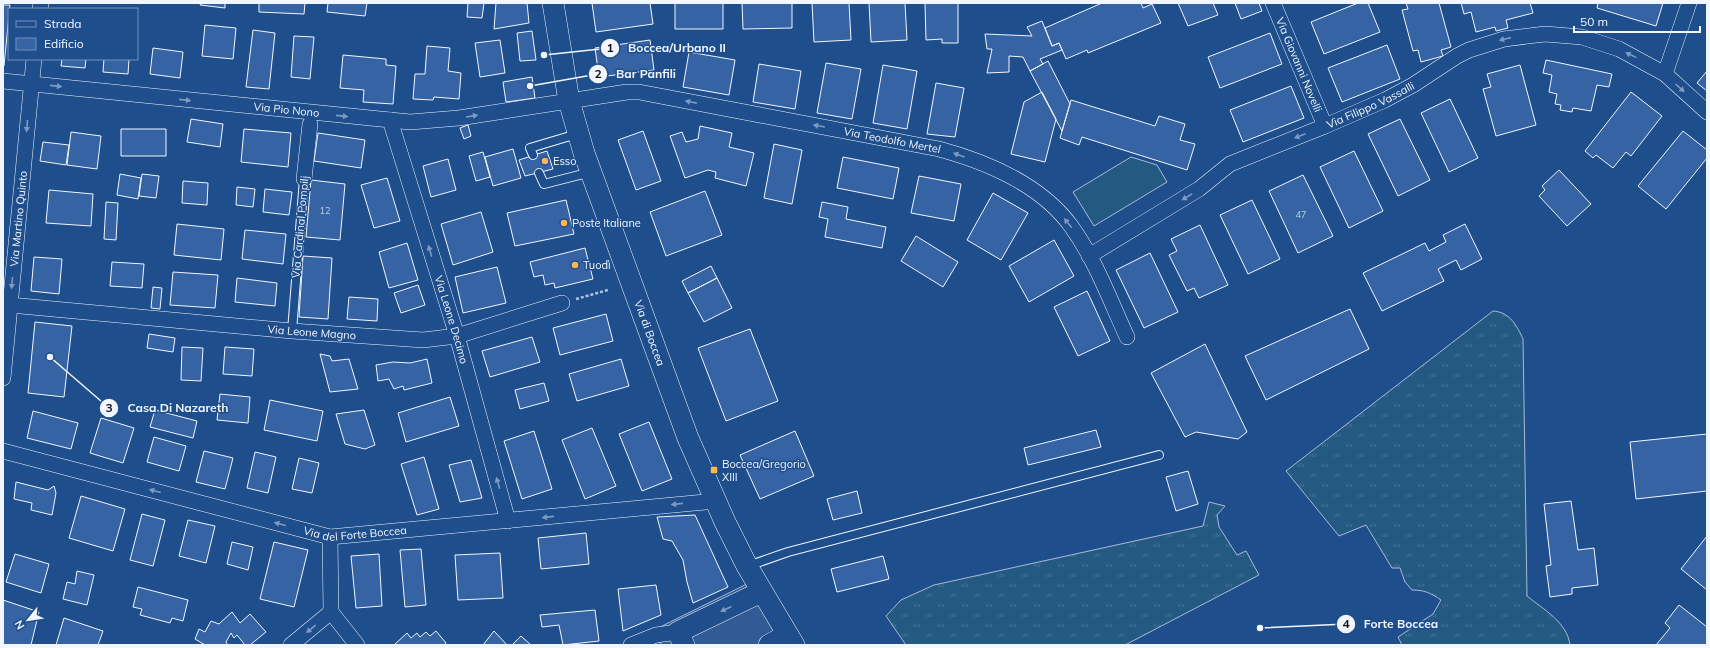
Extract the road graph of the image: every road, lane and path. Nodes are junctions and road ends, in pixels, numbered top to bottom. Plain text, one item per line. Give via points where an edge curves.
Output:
1 (554, 3) edge
2 (1273, 3) edge
3 (1689, 3) edge
4 (34, 60) edge
5 (1665, 74) junction
6 (3, 81) edge
7 (31, 84) junction
8 (569, 101) junction
9 (1707, 112) edge
10 (390, 120) junction
11 (310, 124) dead end
12 (1325, 126) junction
13 (578, 133) junction
14 (533, 155) dead end
15 (591, 172) junction
16 (539, 173) dead end
17 (304, 179) joint
18 (1089, 256) junction
19 (608, 290) dead end
20 (562, 303) joint
21 (10, 305) junction
22 (292, 331) junction
23 (456, 336) junction
24 (1127, 337) dead end
25 (3, 378) edge
26 (3, 451) edge
27 (1159, 455) dead end
28 (716, 501) junction
29 (508, 521) junction
30 (330, 537) junction
31 (747, 566) junction
32 (761, 592) junction
33 (331, 612) junction
34 (681, 638) edge
35 (790, 640) edge
36 (291, 645) edge
37 (357, 645) edge
38 (631, 645) edge
39 (769, 645) edge

1 - 8 main road, Via di Boccea
2 - 12 street, Via Giovanni Novelli
3 - 5 street
4 - 7 street, Via Martino Quinto
5 -> 9 street, Via Filippo Vassalli
5 -> 12 street, Via Filippo Vassalli via 1601,42 1558,34 1521,36 1468,50 1385,100
6 - 7 street, Via Pio Nono
7 -> 10 street, Via Pio Nono
7 -> 21 street, Via Martino Quinto
10 -> 8 street, Via Pio Nono via 427,121 459,118
8 - 13 main road, Via di Boccea
18 -> 8 street, Via Teodolfo Mertel via 1070,225 1038,194 1004,174 952,152 639,92
23 -> 10 street, Via Leone Decimo
11 - 17 street, Via Cardinal Pompilj
12 -> 18 street, Via Filippo Vassalli via 1230,164 1199,189
13 - 14 lane via 530,148
13 - 15 main road, Via di Boccea
15 - 16 lane via 544,184
15 - 28 main road, Via di Boccea via 688,438
17 - 22 lane, Via Cardinal Pompilj
18 - 24 street, Via Teodolfo Mertel
19 - 20 path
20 - 23 street, Via Leone Magno
21 - 22 street, Via Leone Magno
21 - 25 street, Via Martino Quinto
22 - 23 street, Via Leone Magno via 423,340
29 -> 23 street, Via Leone Decimo
30 -> 26 street, Via del Forte Boccea
27 - 31 lane via 788,552
28 -> 29 street, Via del Forte Boccea
28 - 31 main road, Via di Boccea
29 - 30 street, Via del Forte Boccea
30 - 33 street
31 - 32 main road, Via di Boccea
32 -> 34 main road
32 - 35 main road, Via di Boccea
33 -> 36 street
33 - 37 street
34 - 38 street via 656,635
35 - 39 main road

